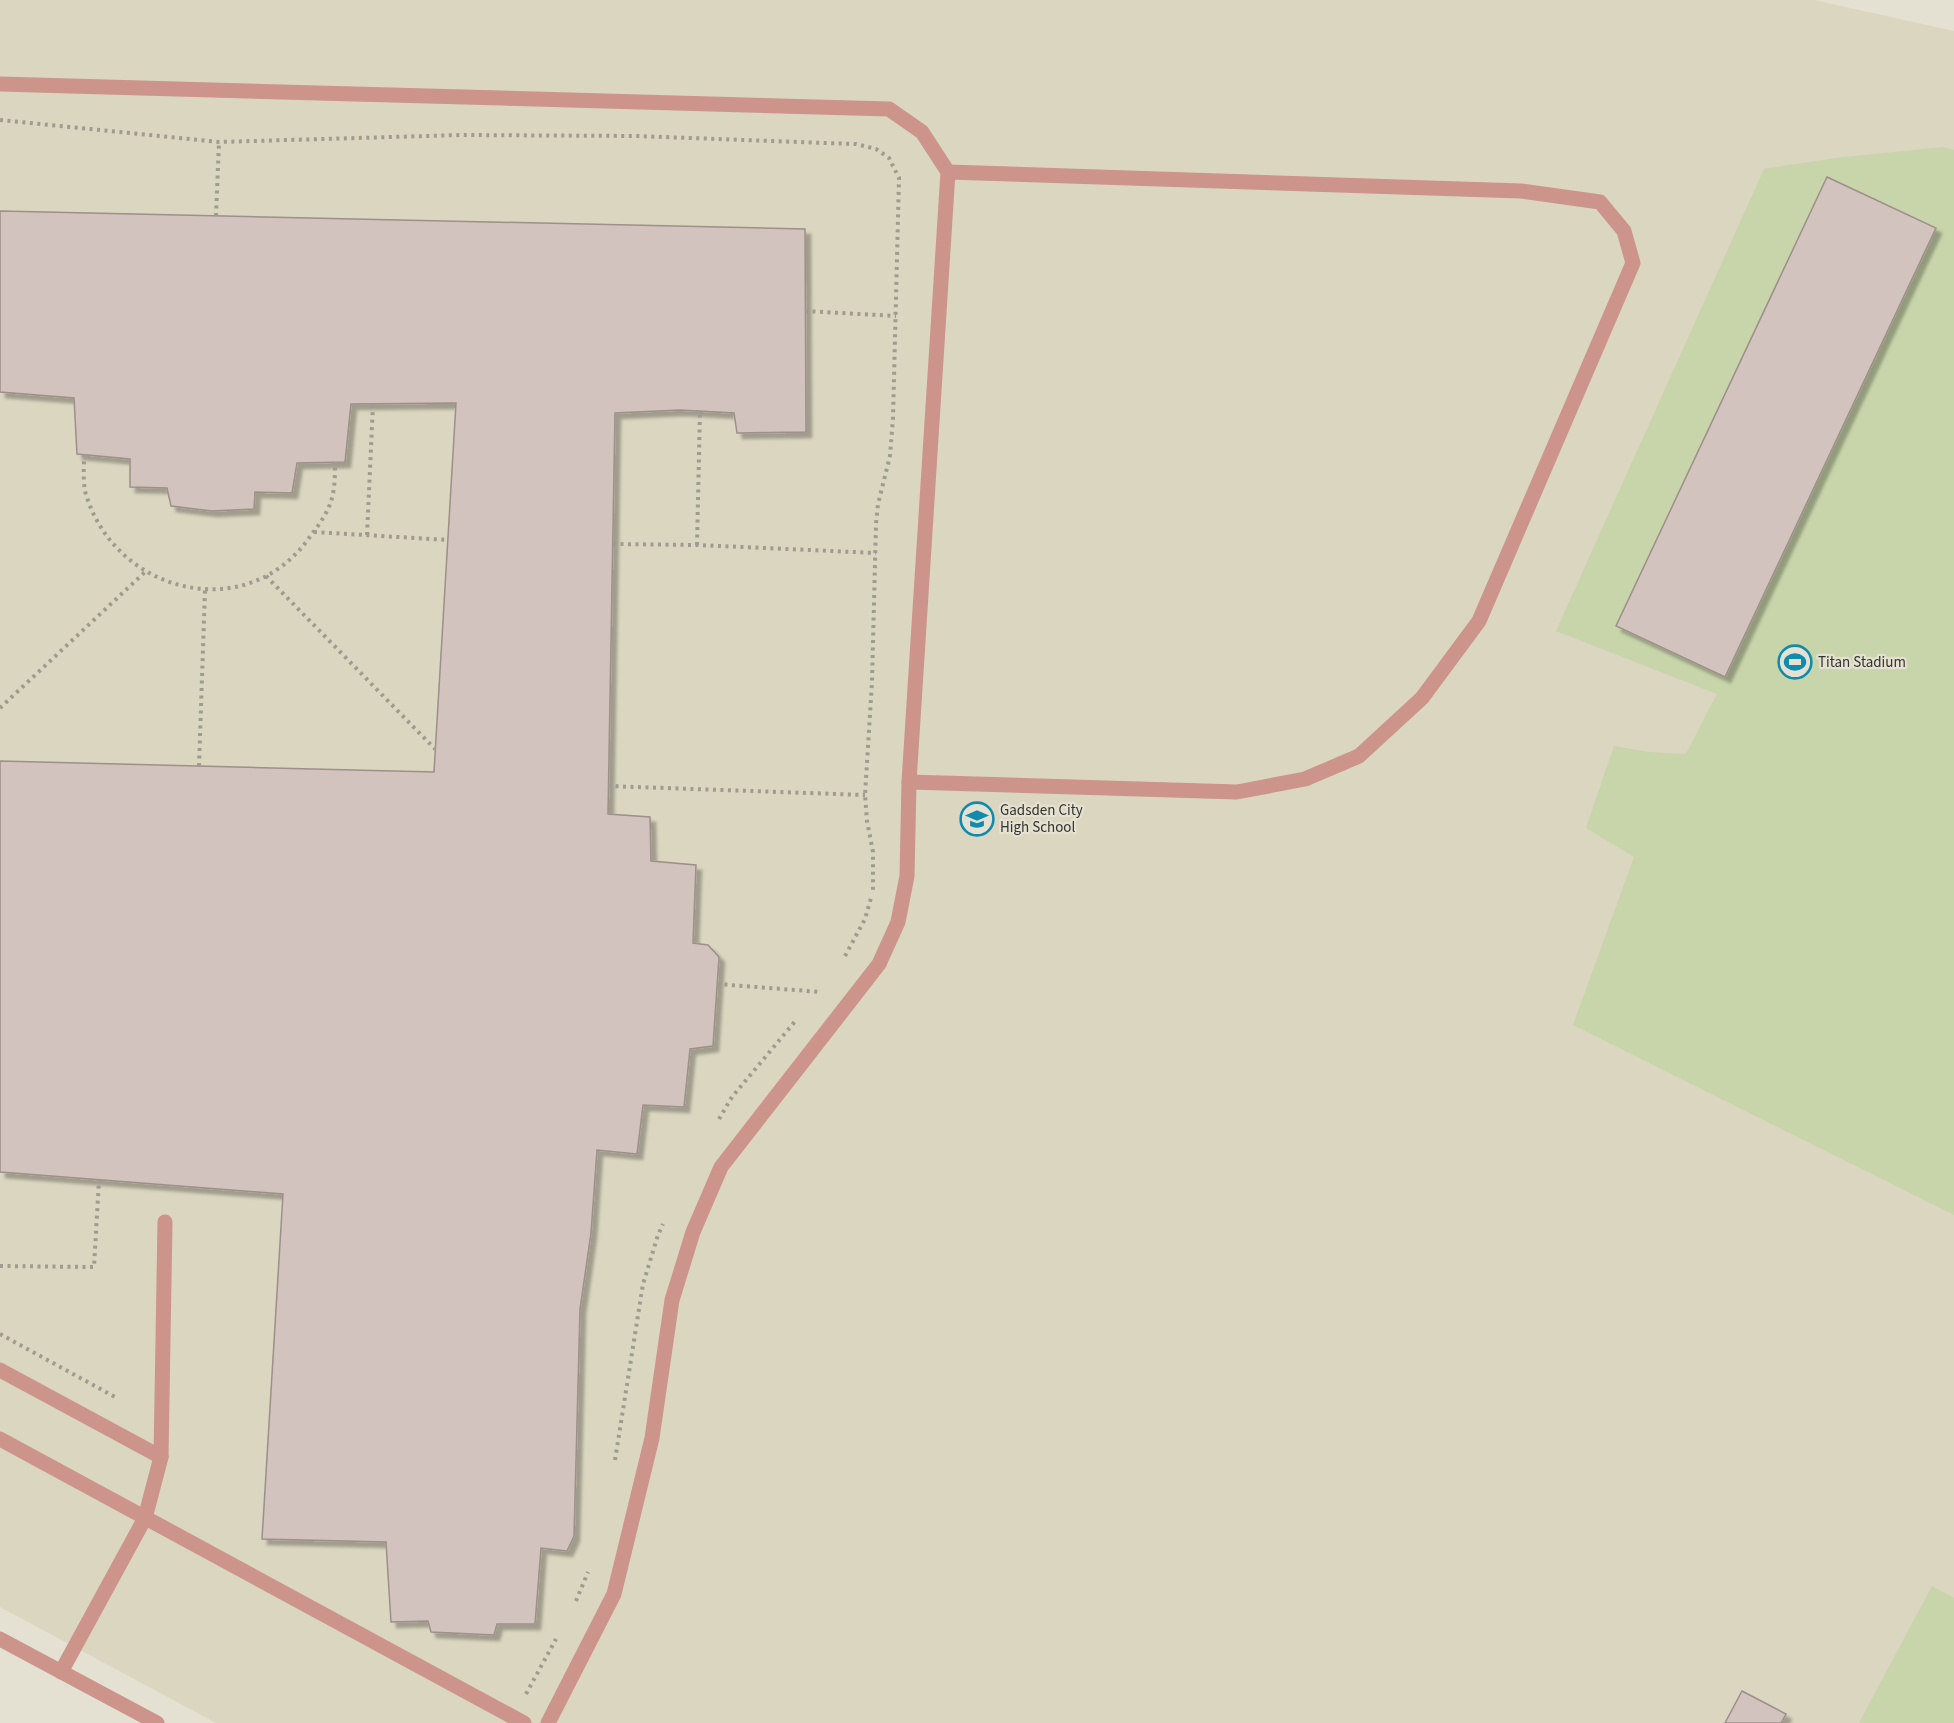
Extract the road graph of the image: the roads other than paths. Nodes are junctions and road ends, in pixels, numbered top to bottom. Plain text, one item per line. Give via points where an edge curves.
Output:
1 (0, 84) edge
2 (948, 172) junction
3 (909, 782) junction
4 (165, 1222) dead end
5 (0, 1370) edge
6 (0, 1439) edge
7 (161, 1457) junction
8 (145, 1518) junction
9 (0, 1639) edge
10 (61, 1672) junction
11 (518, 1720) edge
12 (157, 1723) edge
13 (548, 1723) edge

1 - 2 street via 889,109 922,132
2 - 3 street
2 - 3 street via 1544,194 1600,202 1624,231 1633,263 1479,621 1422,698 1359,756 1305,779 1237,792
3 - 13 street via 907,876 898,922 879,964 721,1167 693,1232 672,1300 652,1438 614,1594
4 - 7 street
5 - 7 street
6 - 8 street
7 - 8 street
8 - 10 street
8 - 11 street
9 - 10 street
10 - 12 street

